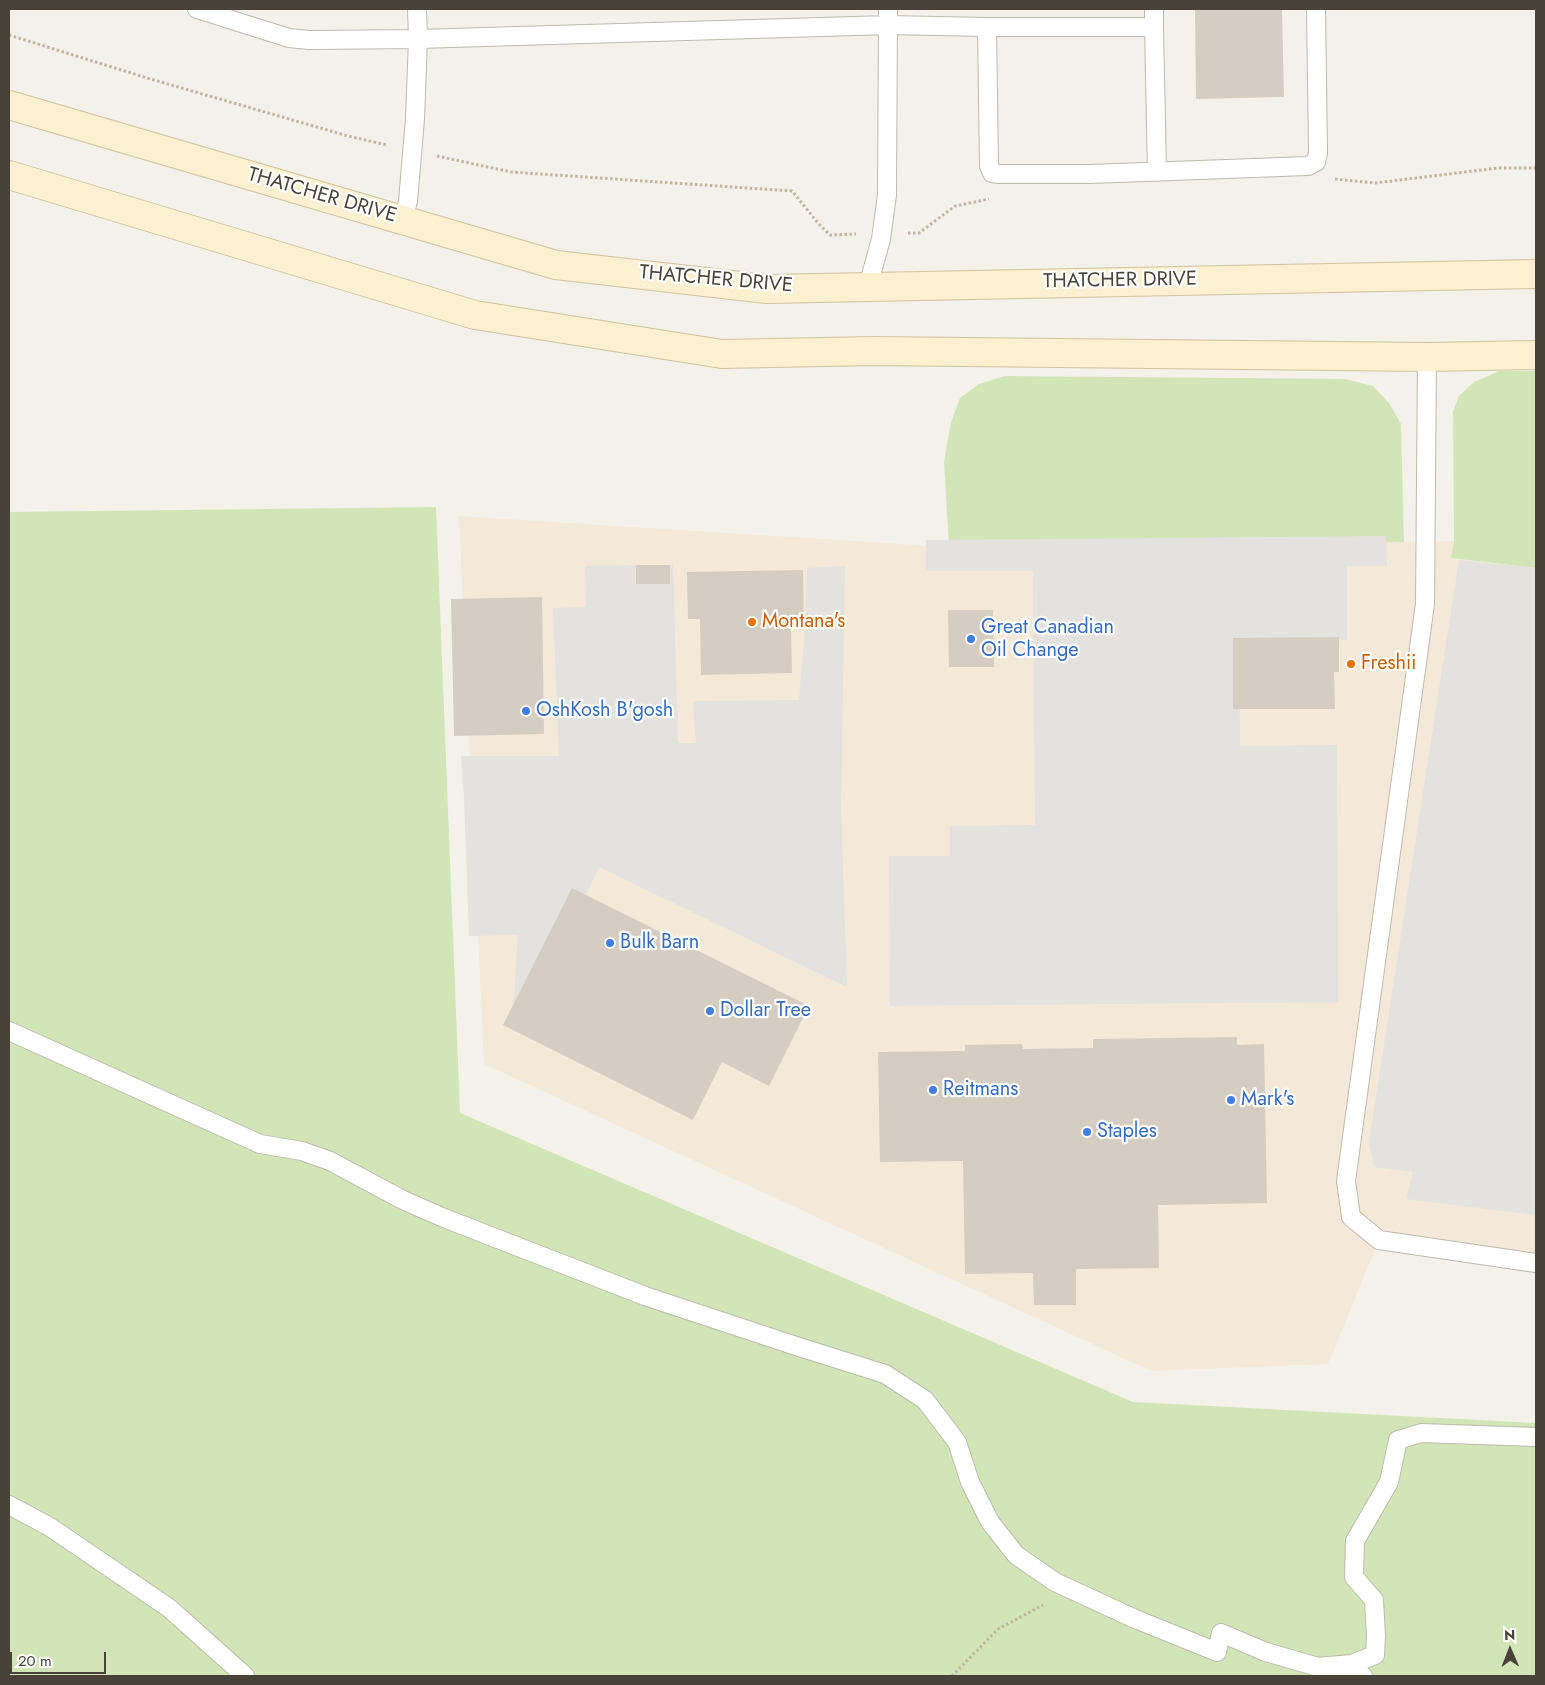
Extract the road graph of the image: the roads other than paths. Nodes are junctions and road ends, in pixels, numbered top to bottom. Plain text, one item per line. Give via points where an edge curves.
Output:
1 (197, 9) edge
2 (417, 9) edge
3 (1154, 9) edge
4 (1316, 9) edge
5 (888, 17) edge
6 (1154, 26) junction
7 (987, 27) junction
8 (418, 39) junction
9 (9, 105) edge
10 (1156, 172) junction
11 (9, 175) edge
12 (404, 220) junction
13 (1536, 274) edge
14 (868, 286) junction
15 (1536, 355) edge
16 (1427, 357) junction
17 (9, 1030) edge
18 (1536, 1263) edge
19 (1536, 1437) edge
20 (9, 1505) edge
21 (1318, 1668) junction
22 (245, 1676) edge
23 (1363, 1676) edge

1 - 8 lane via 289,38
2 - 8 lane
3 - 6 lane
4 - 10 lane via 1316,162 1308,166
5 - 7 lane
5 - 8 lane
5 - 14 lane via 887,196 882,234
6 - 7 lane
6 - 10 lane
7 - 10 lane via 989,166 992,173
8 - 12 lane via 413,150
9 - 12 main road, THATCHER DRIVE
11 - 16 main road via 475,315 722,354 874,351
12 - 14 main road, THATCHER DRIVE via 556,265 767,289
13 - 14 main road, THATCHER DRIVE
15 - 16 main road
16 - 18 lane via 1426,604 1346,1181 1351,1217 1379,1240
17 - 21 lane via 260,1144 302,1151 330,1161 444,1218 646,1296 885,1374 925,1400 957,1442 970,1482 990,1522 1016,1555 1055,1582 1217,1652 1220,1633
19 - 21 lane via 1421,1433 1398,1440 1389,1482 1355,1541 1354,1577 1374,1600 1375,1655 1352,1664
20 - 22 lane via 50,1528 169,1608
21 - 23 lane

